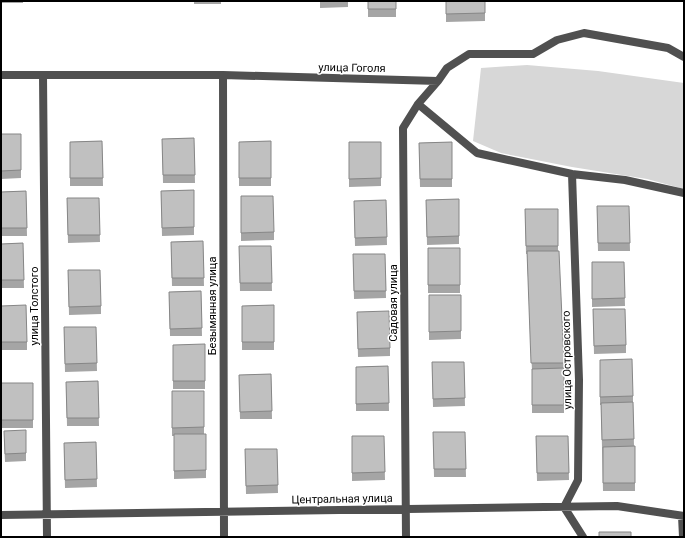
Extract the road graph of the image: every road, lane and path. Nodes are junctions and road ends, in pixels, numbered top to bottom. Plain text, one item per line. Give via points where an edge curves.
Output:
1 (684, 57) edge
2 (1, 75) edge
3 (43, 75) junction
4 (223, 75) junction
5 (438, 81) junction
6 (418, 104) junction
7 (572, 174) junction
8 (684, 193) edge
9 (564, 507) junction
10 (406, 509) junction
11 (224, 512) junction
12 (47, 514) junction
13 (1, 515) edge
14 (683, 516) edge
15 (47, 537) edge
16 (224, 537) edge
17 (406, 537) edge
18 (583, 537) edge
19 (683, 537) edge

1 - 5 street via 668,48 584,33 557,40 533,54 469,54 447,68
2 - 3 street, улица Гоголя
3 - 4 street, улица Гоголя
3 - 12 street, улица Толстого
4 - 5 street, улица Гоголя
4 - 11 street, Безымянная улица
5 - 6 street, Садовая улица
6 - 7 street via 477,153
6 - 10 street, Садовая улица via 403,128
7 - 8 street via 625,180
7 - 9 street, улица Островского via 579,380 578,480
9 - 10 street, Центральная улица
9 - 14 street, Центральная улица via 617,506
9 - 18 street
10 - 11 street, Центральная улица
10 - 17 street, Садовая улица
11 - 12 street, Центральная улица
11 - 16 street, Безымянная улица
12 - 13 street, Центральная улица
12 - 15 street, улица Толстого
14 - 19 street

